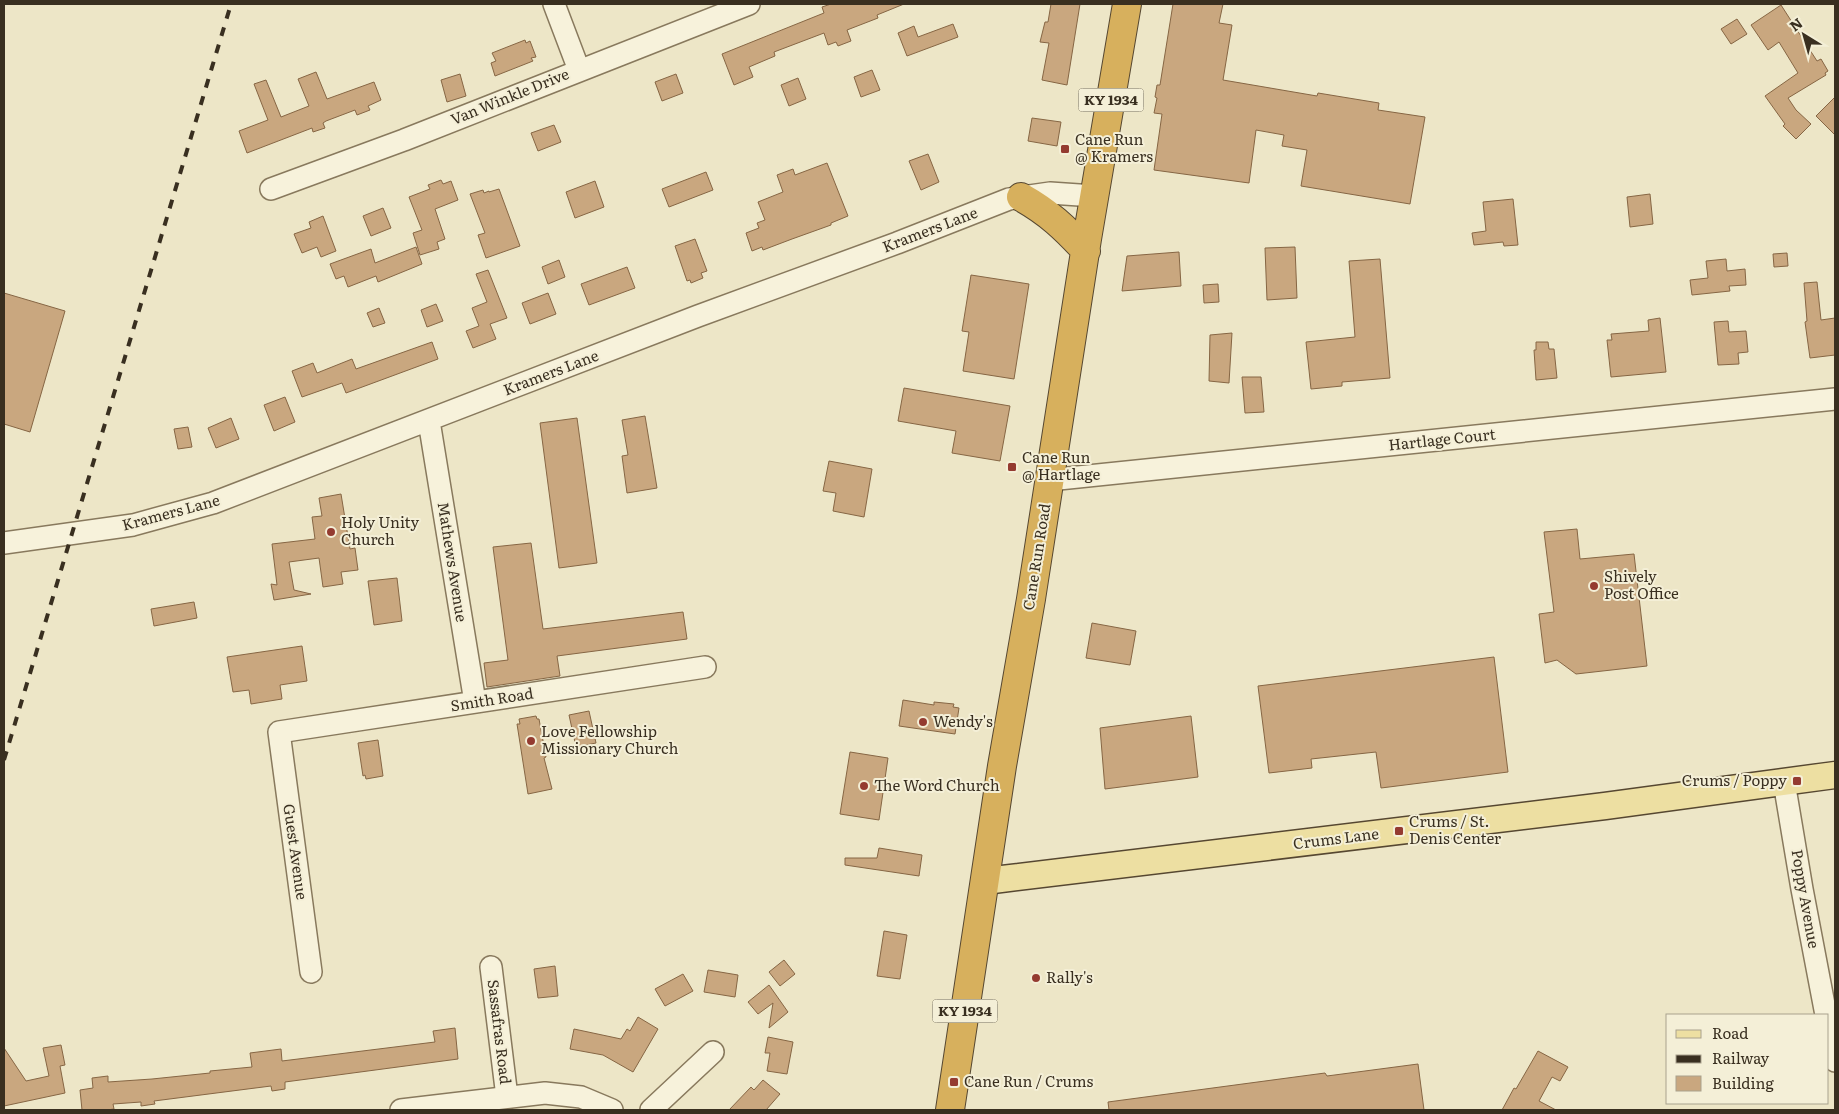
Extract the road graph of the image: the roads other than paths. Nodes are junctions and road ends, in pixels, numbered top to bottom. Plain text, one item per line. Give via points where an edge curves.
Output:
1 (554, 4) edge
2 (749, 4) edge
3 (1127, 4) edge
4 (579, 70) junction
5 (271, 189) dead end
6 (1094, 196) junction
7 (1021, 197) junction
8 (1086, 251) junction
9 (1835, 400) edge
10 (429, 421) junction
11 (1048, 480) junction
12 (4, 543) edge
13 (705, 667) dead end
14 (475, 702) junction
15 (279, 732) joint
16 (1835, 775) edge
17 (1784, 782) junction
18 (985, 881) junction
19 (491, 967) dead end
20 (311, 972) dead end
21 (1826, 1014) edge
22 (1829, 1028) edge
23 (712, 1052) dead end
24 (1835, 1061) edge
25 (508, 1097) junction
26 (400, 1110) edge
27 (612, 1110) edge
28 (651, 1110) edge
29 (950, 1110) edge

1 - 4 street
2 - 4 street, Van Winkle Drive
3 - 6 highway, Cane Run Road / KY 1934
4 - 5 street, Van Winkle Drive
6 - 7 street, Kramers Lane via 1050,193
6 - 8 highway, Cane Run Road / KY 1934
7 - 8 highway via 1057,220
7 - 10 street, Kramers Lane via 1008,199 698,316
8 - 11 highway, Cane Run Road / KY 1934
9 - 11 street, Hartlage Court
10 - 12 street, Kramers Lane via 180,513 133,525
10 - 14 street, Mathews Avenue
11 - 18 highway, Cane Run Road / KY 1934
13 - 14 street, Smith Road
14 - 15 street, Smith Road
15 - 20 street, Guest Avenue
16 - 17 main road, Crums Lane
17 - 18 main road, Crums Lane
17 - 21 street, Poppy Avenue
18 - 29 highway, Cane Run Road / KY 1934
19 - 25 street, Sassafras Road
22 - 24 street
23 - 28 street
25 - 26 street
25 - 27 street via 566,1094

